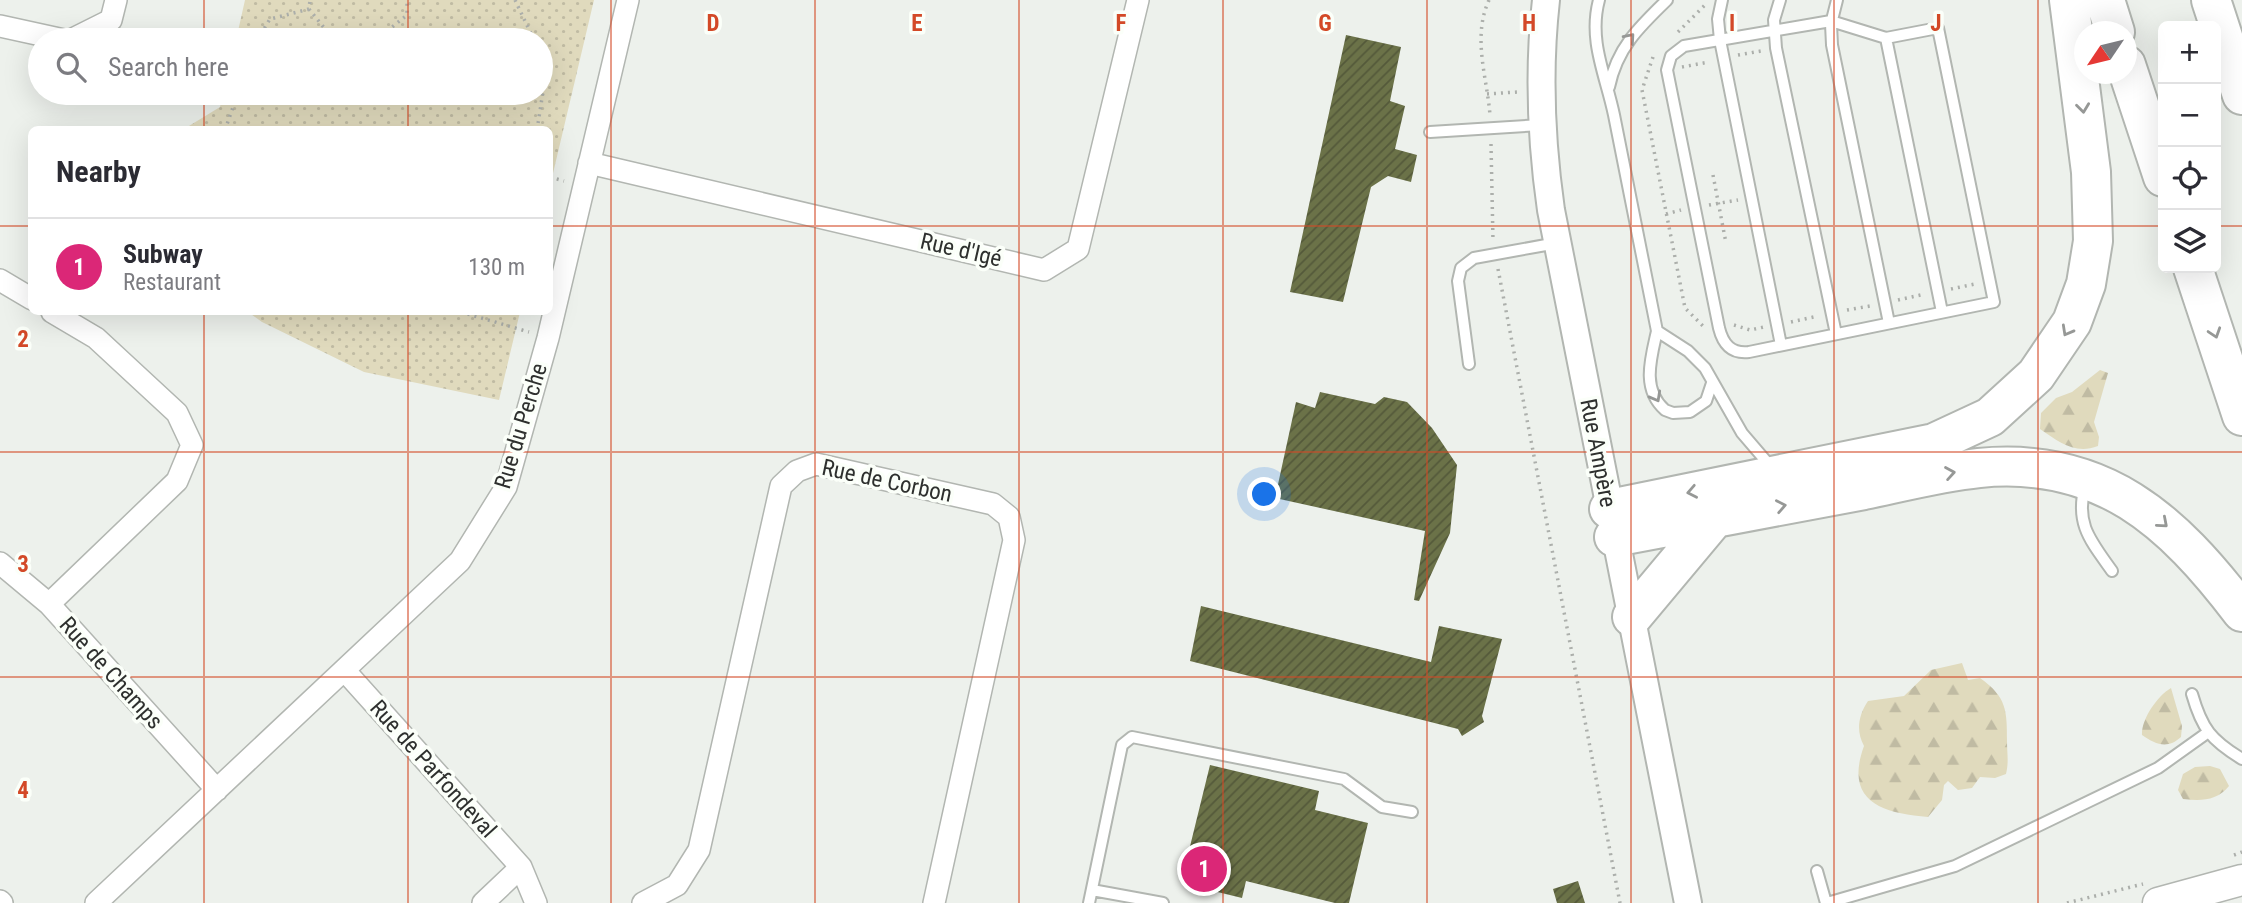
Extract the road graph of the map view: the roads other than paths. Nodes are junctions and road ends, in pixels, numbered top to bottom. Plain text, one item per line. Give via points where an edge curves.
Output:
1 (116, 0) edge
2 (628, 0) edge
3 (1138, 0) edge
4 (1546, 0) edge
5 (1599, 0) edge
6 (1667, 0) edge
7 (1722, 0) edge
8 (1780, 0) edge
9 (1837, 0) edge
10 (2069, 0) edge
11 (2105, 0) edge
12 (2211, 0) edge
13 (1831, 21) junction
14 (2112, 21) edge
15 (0, 26) edge
16 (95, 28) edge
17 (1774, 31) junction
18 (28, 32) edge
19 (1886, 38) junction
20 (1720, 40) junction
21 (2132, 84) edge
22 (1609, 87) junction
23 (2242, 95) edge
24 (1541, 125) junction
25 (1430, 132) dead end
26 (2158, 162) edge
27 (589, 163) junction
28 (1557, 243) junction
29 (2195, 273) edge
30 (0, 280) edge
31 (28, 297) edge
32 (1942, 312) junction
33 (57, 315) edge
34 (1889, 323) junction
35 (1657, 331) junction
36 (1836, 334) junction
37 (1781, 345) junction
38 (1469, 365) dead end
39 (1712, 383) junction
40 (2242, 416) edge
41 (1778, 475) junction
42 (2086, 479) junction
43 (1714, 519) junction
44 (1612, 523) junction
45 (0, 563) edge
46 (2112, 571) dead end
47 (49, 604) junction
48 (2242, 612) edge
49 (1632, 617) junction
50 (345, 671) junction
51 (2192, 694) dead end
52 (2207, 733) junction
53 (2242, 759) edge
54 (217, 790) junction
55 (1412, 812) dead end
56 (522, 867) junction
57 (1817, 871) dead end
58 (2242, 880) edge
59 (2242, 889) edge
60 (1092, 890) junction
61 (96, 903) edge
62 (483, 903) edge
63 (536, 903) edge
64 (642, 903) edge
65 (934, 903) edge
66 (1089, 903) edge
67 (1163, 903) edge
68 (1688, 903) edge
69 (1827, 903) edge
70 (2158, 903) edge
71 (2206, 903) edge

1 - 16 street via 111,20
2 - 27 street, Rue du Perche
3 - 27 street, Rue d'Igé via 1078,249 1044,270
4 - 24 street, Rue Ampère
5 - 22 lane via 1595,42
22 -> 6 lane via 1622,47
7 - 20 lane via 1717,19
8 - 17 lane
9 - 13 lane
10 -> 41 highway via 2094,228 2086,284 2064,336 2015,397 1964,432 1902,451
11 - 14 highway
12 - 23 highway
13 - 17 lane
13 - 19 lane
13 - 34 lane via 1832,46
15 - 18 street
17 - 20 lane
17 - 36 lane
19 - 32 lane
19 - 32 lane via 1938,28 1994,302
20 - 37 lane
20 - 37 lane via 1684,46 1673,53 1667,66 1669,83 1723,341 1743,353
21 - 26 highway
22 - 35 lane
24 - 25 lane
24 - 28 street, Rue Ampère
27 - 50 street, Rue du Perche via 548,338 506,487 460,561
28 - 38 lane via 1474,258 1461,268 1458,281
28 - 44 street, Rue Ampère
29 -> 40 highway
30 - 31 street
32 - 34 lane
33 - 47 street via 96,338 177,413 192,445 177,481
34 - 36 lane
35 - 39 lane via 1699,360
35 -> 39 lane via 1650,388 1659,404 1673,413 1690,412 1706,401
36 - 37 lane
39 - 41 lane via 1742,433
41 -> 44 highway
43 -> 42 highway via 1978,468 2036,468
42 - 46 lane via 2080,514
42 -> 48 highway via 2129,499 2166,525
43 - 44 highway
43 - 49 highway
44 - 49 street, Rue Ampère
45 - 47 street, Rue de Champs
47 - 54 street, Rue de Champs
49 - 68 street, Rue Ampère
50 - 54 street, Rue du Perche
50 - 56 street, Rue de Parfondeval
51 - 52 lane
52 - 53 lane
52 - 69 lane via 2158,768 1955,866
54 - 61 street, Rue du Perche
55 - 60 lane via 1382,807 1345,779 1132,737 1122,746
56 - 62 street
56 - 63 street, Rue de Parfondeval
57 - 69 lane
58 - 70 main road
59 - 71 main road
60 - 66 lane
60 - 67 lane
64 - 65 street, Rue de Corbon via 677,884 699,850 781,486 797,471 816,464 993,504 1009,517 1014,540

